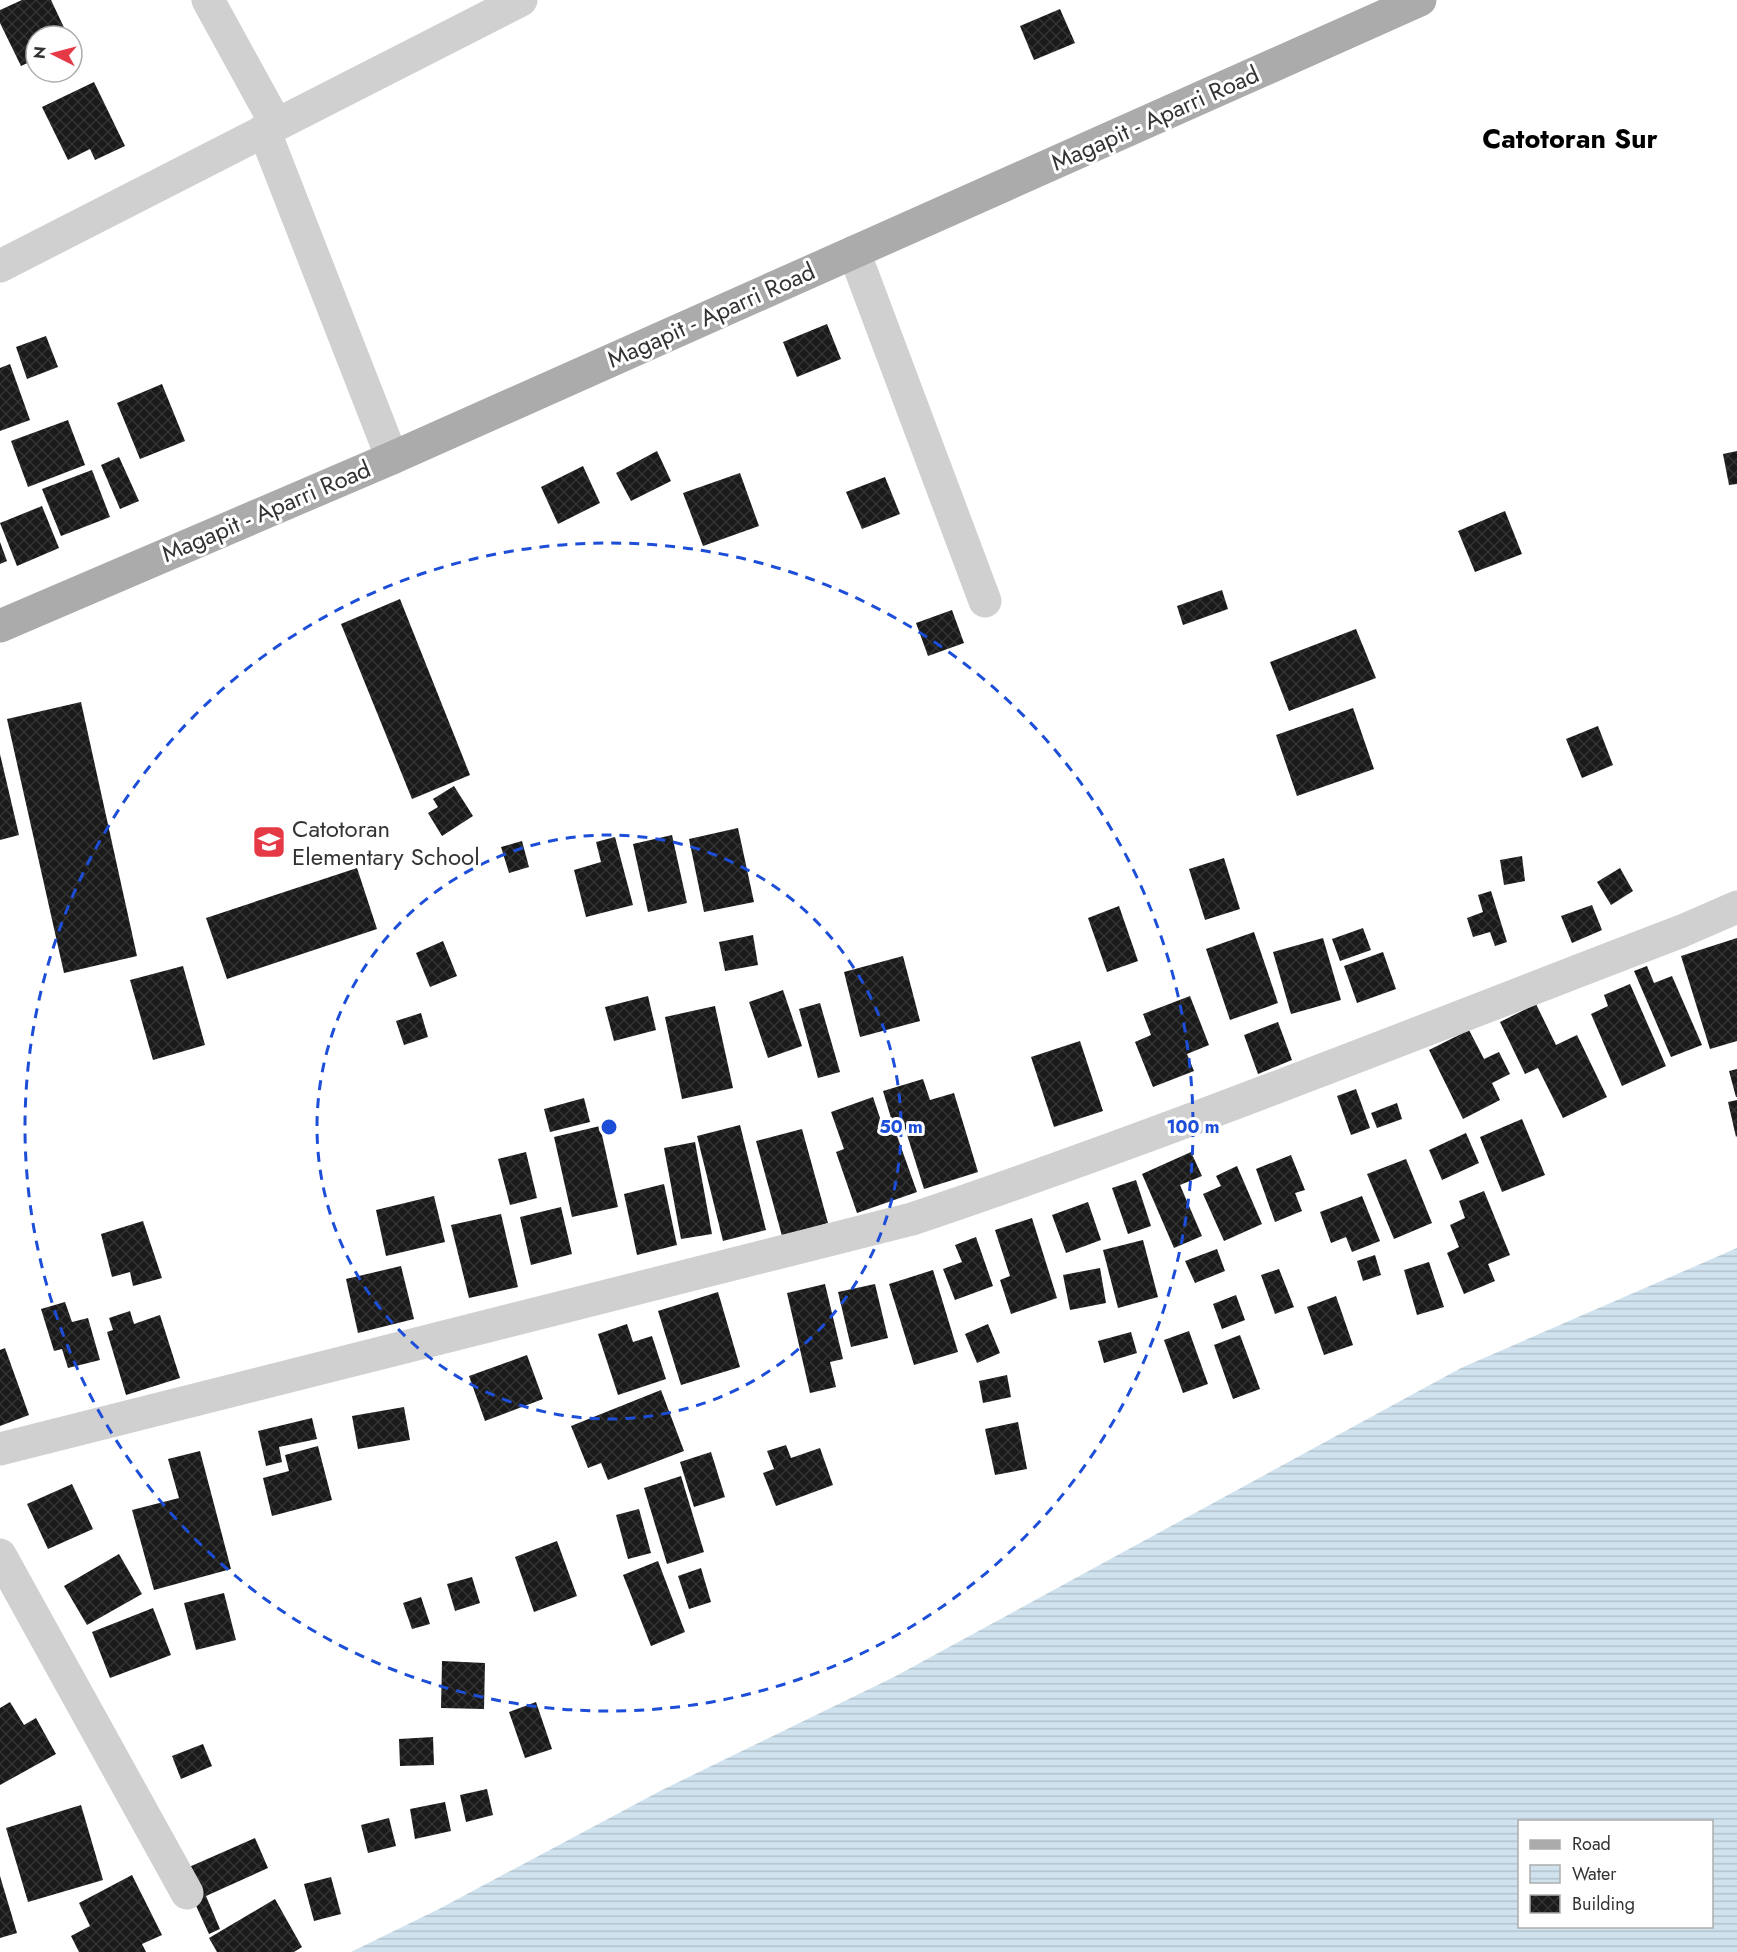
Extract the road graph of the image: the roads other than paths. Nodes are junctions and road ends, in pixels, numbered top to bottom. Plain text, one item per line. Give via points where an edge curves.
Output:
1 (208, 0) edge
2 (521, 0) edge
3 (1420, 0) edge
4 (270, 127) junction
5 (854, 252) junction
6 (0, 266) edge
7 (392, 458) junction
8 (985, 601) dead end
9 (0, 626) edge
10 (1737, 907) edge
11 (0, 1449) edge
12 (0, 1555) edge
13 (187, 1893) dead end

1 - 4 street
2 - 4 street
3 - 5 main road, Magapit - Aparri Road
4 - 6 street
4 - 7 street
5 - 7 main road, Magapit - Aparri Road
5 - 8 street
7 - 9 main road, Magapit - Aparri Road
10 - 11 street via 1671,936 1302,1076 912,1219
12 - 13 street

